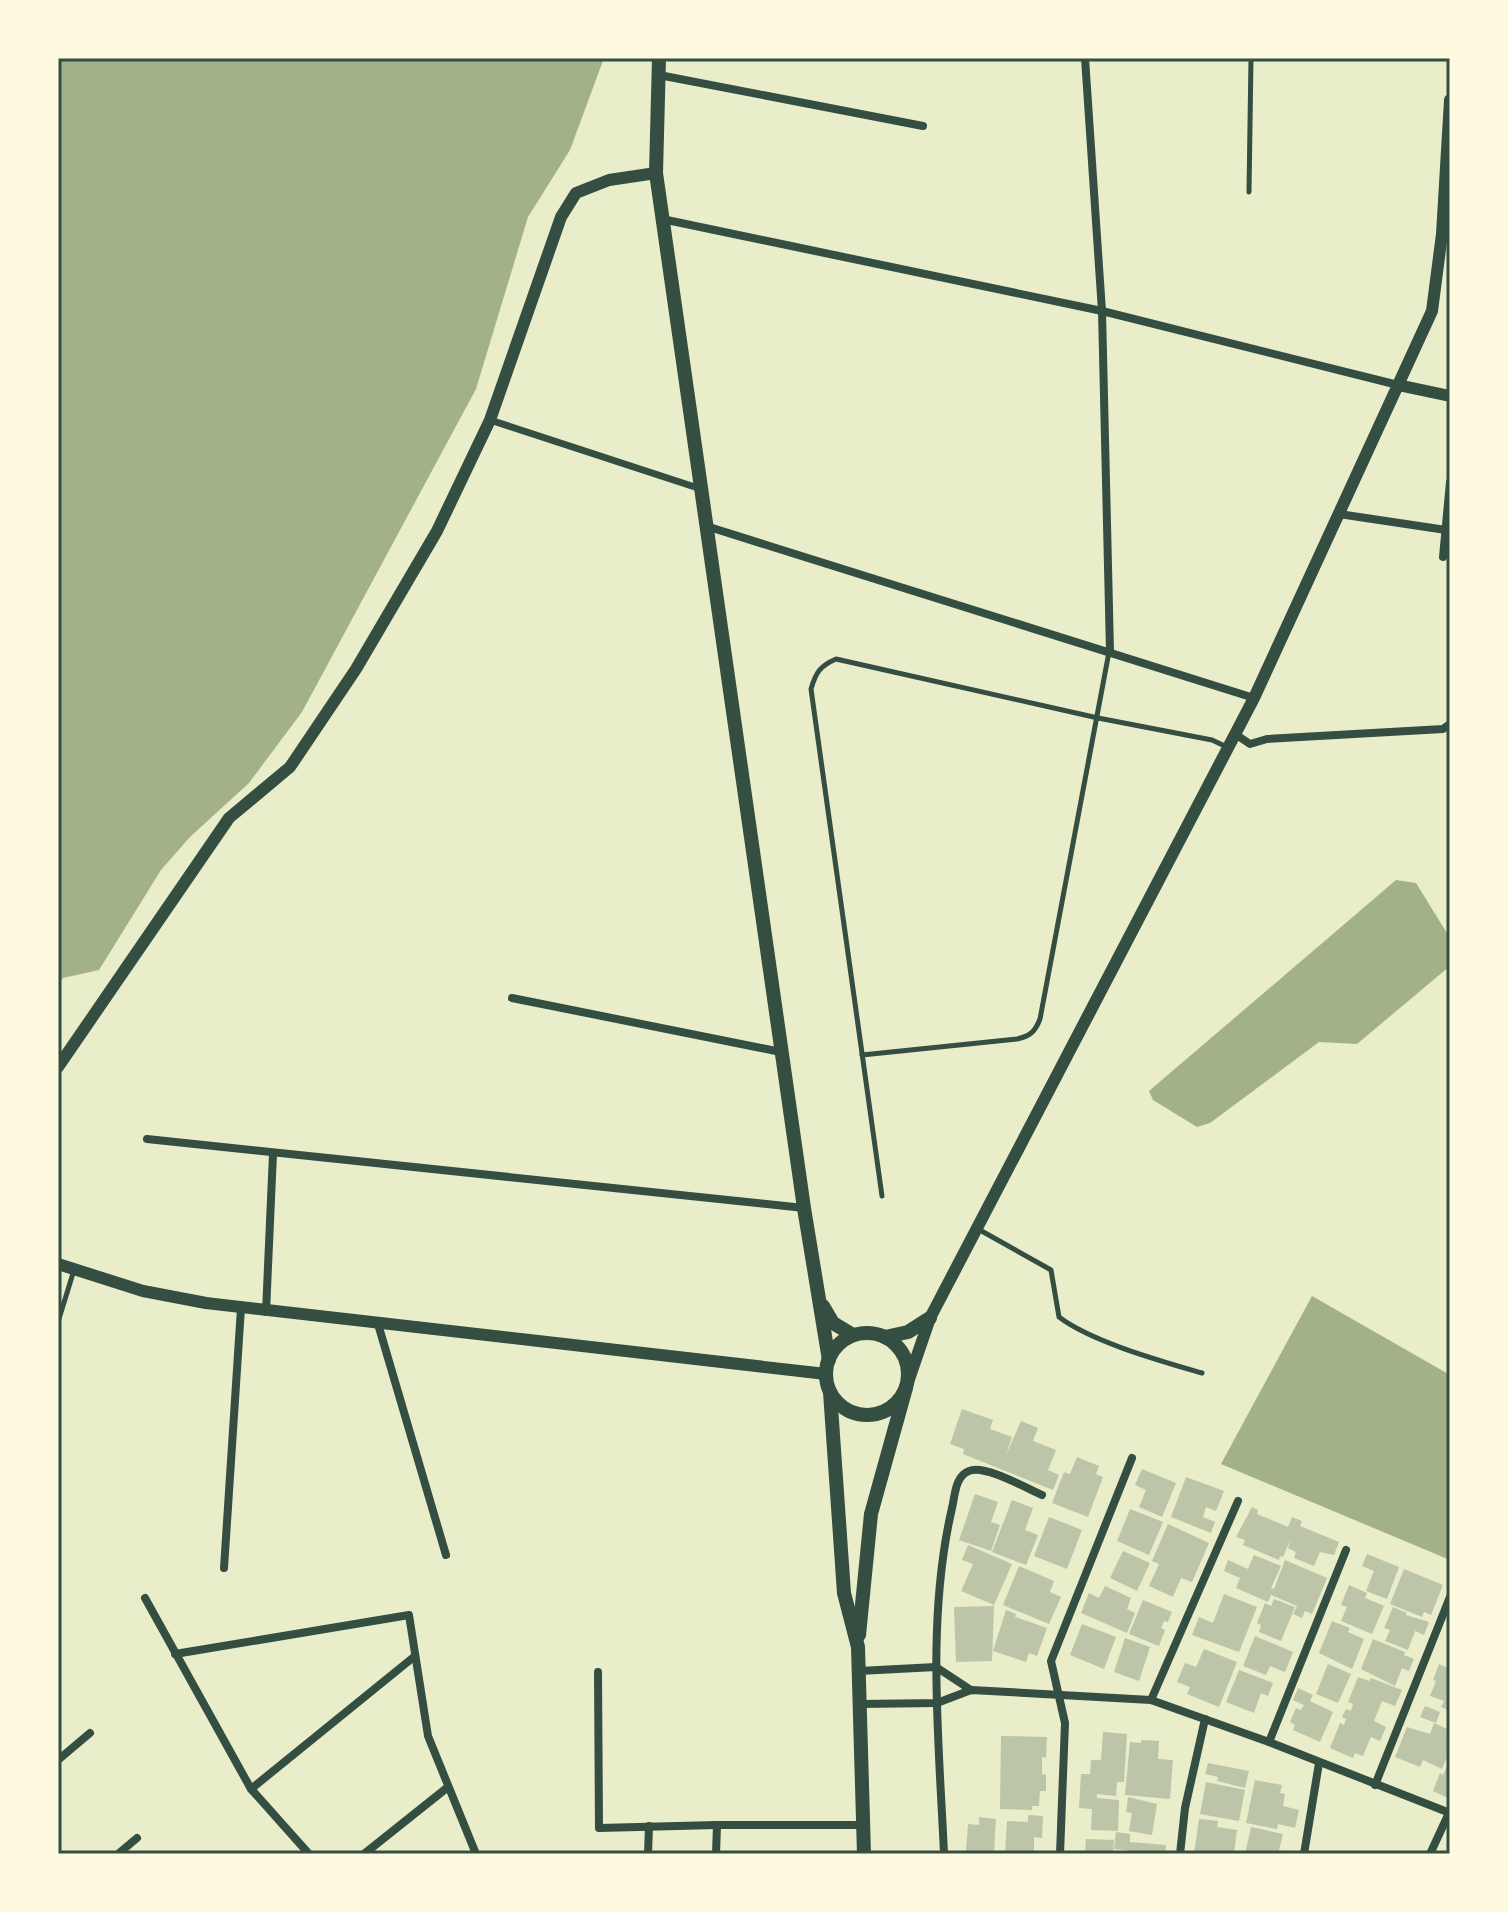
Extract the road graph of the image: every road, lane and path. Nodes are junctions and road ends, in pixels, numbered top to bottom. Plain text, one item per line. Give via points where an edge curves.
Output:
1 (659, 58) edge
2 (1085, 58) edge
3 (1251, 58) edge
4 (659, 75) junction
5 (1450, 100) edge
6 (923, 126) dead end
7 (656, 173) junction
8 (1249, 192) dead end
9 (662, 219) junction
10 (1102, 311) junction
11 (1398, 385) junction
12 (1450, 396) edge
13 (490, 420) junction
14 (1450, 482) edge
15 (701, 489) junction
16 (1339, 514) junction
17 (706, 526) junction
18 (1446, 530) junction
19 (1443, 557) dead end
20 (1110, 651) junction
21 (1254, 698) junction
22 (1098, 718) junction
23 (1450, 724) edge
24 (1235, 734) junction
25 (1228, 747) junction
26 (512, 998) dead end
27 (781, 1052) junction
28 (862, 1055) junction
29 (58, 1067) edge
30 (147, 1139) dead end
31 (273, 1154) junction
32 (882, 1196) dead end
33 (804, 1208) junction
34 (977, 1228) junction
35 (58, 1264) edge
36 (75, 1269) junction
37 (818, 1299) junction
38 (241, 1308) junction
39 (266, 1312) junction
40 (930, 1318) junction
41 (58, 1322) edge
42 (378, 1324) junction
43 (853, 1335) junction
44 (885, 1337) junction
45 (827, 1367) junction
46 (1202, 1373) dead end
47 (906, 1388) junction
48 (830, 1392) junction
49 (1132, 1458) dead end
50 (1042, 1495) dead end
51 (1238, 1501) dead end
52 (1346, 1550) dead end
53 (446, 1555) dead end
54 (224, 1568) dead end
55 (1450, 1597) edge
56 (145, 1598) dead end
57 (858, 1647) junction
58 (175, 1654) junction
59 (415, 1656) junction
60 (936, 1667) junction
61 (859, 1671) junction
62 (598, 1672) dead end
63 (971, 1690) junction
64 (1059, 1693) junction
65 (1151, 1700) junction
66 (937, 1703) junction
67 (860, 1704) junction
68 (1205, 1719) junction
69 (90, 1733) dead end
70 (1269, 1742) junction
71 (58, 1760) edge
72 (1319, 1763) junction
73 (1375, 1785) junction
74 (448, 1787) junction
75 (251, 1789) junction
76 (1450, 1813) edge
77 (717, 1825) junction
78 (863, 1825) junction
79 (649, 1826) junction
80 (137, 1838) dead end
81 (118, 1854) edge
82 (309, 1854) edge
83 (364, 1854) edge
84 (476, 1854) edge
85 (648, 1854) edge
86 (716, 1854) edge
87 (864, 1854) edge
88 (944, 1854) edge
89 (1060, 1854) edge
90 (1180, 1854) edge
91 (1304, 1854) edge
92 (1430, 1854) edge

1 - 4 main road
2 - 10 street
3 - 8 lane
4 - 6 street
4 - 7 main road
5 - 11 street via 1432,311
7 - 9 main road
7 - 13 street via 609,180 576,193 561,217
9 - 10 street
9 - 15 main road
10 - 11 street
10 - 20 street
11 - 12 street
11 - 16 street
13 - 15 street
13 - 29 street via 437,531 356,669 290,767 229,818
14 - 18 street
15 - 17 main road
16 - 18 street
16 - 21 street
17 - 20 street
17 - 27 main road
18 - 19 street
20 - 21 street
20 - 22 lane
21 - 24 street
22 - 25 lane
22 - 28 lane via 1036,1030 1017,1039
22 - 28 lane via 836,659 815,673 811,689
23 - 24 street via 1417,732 1250,744
24 - 25 street
25 - 34 street
26 - 27 street
27 - 33 main road
28 - 32 lane
30 - 31 street
31 - 33 street
31 - 39 street
33 - 37 main road
34 - 40 street
34 - 46 lane via 1051,1270 1059,1317 1071,1326
35 - 36 street
36 - 38 street via 143,1291
36 - 41 lane
37 - 43 main road via 833,1323
37 - 45 main road
38 - 39 street
38 - 54 street
39 - 42 street
40 - 44 main road via 908,1332
40 - 47 street
42 - 45 street
42 - 53 street
43 - 44 main road
43 - 45 main road via 842,1341
44 - 47 main road via 903,1353
45 - 48 main road
47 - 48 main road via 889,1409 863,1415 849,1411
47 - 57 main road via 871,1514
48 - 57 main road via 844,1593
49 - 64 street via 1051,1661
50 - 60 street via 982,1469 968,1471 958,1480 943,1546
51 - 65 street
52 - 70 street
55 - 73 street
56 - 58 street
57 - 61 main road
58 - 59 street via 409,1615
58 - 75 street
59 - 74 street via 428,1736
59 - 75 street
60 - 61 street
60 - 63 street
60 - 66 street
61 - 67 main road
62 - 79 street via 599,1828
63 - 64 street
63 - 66 street
64 - 65 street
64 - 89 street via 1065,1723
65 - 68 street
66 - 67 street
66 - 88 street
67 - 78 main road
68 - 70 street
68 - 90 street
69 - 71 street
70 - 72 street
72 - 73 street
72 - 91 street
73 - 76 street
74 - 83 street
74 - 84 street
75 - 82 street
76 - 92 street
77 - 78 street
77 - 79 street
77 - 86 street
78 - 87 main road
79 - 85 street
80 - 81 street

